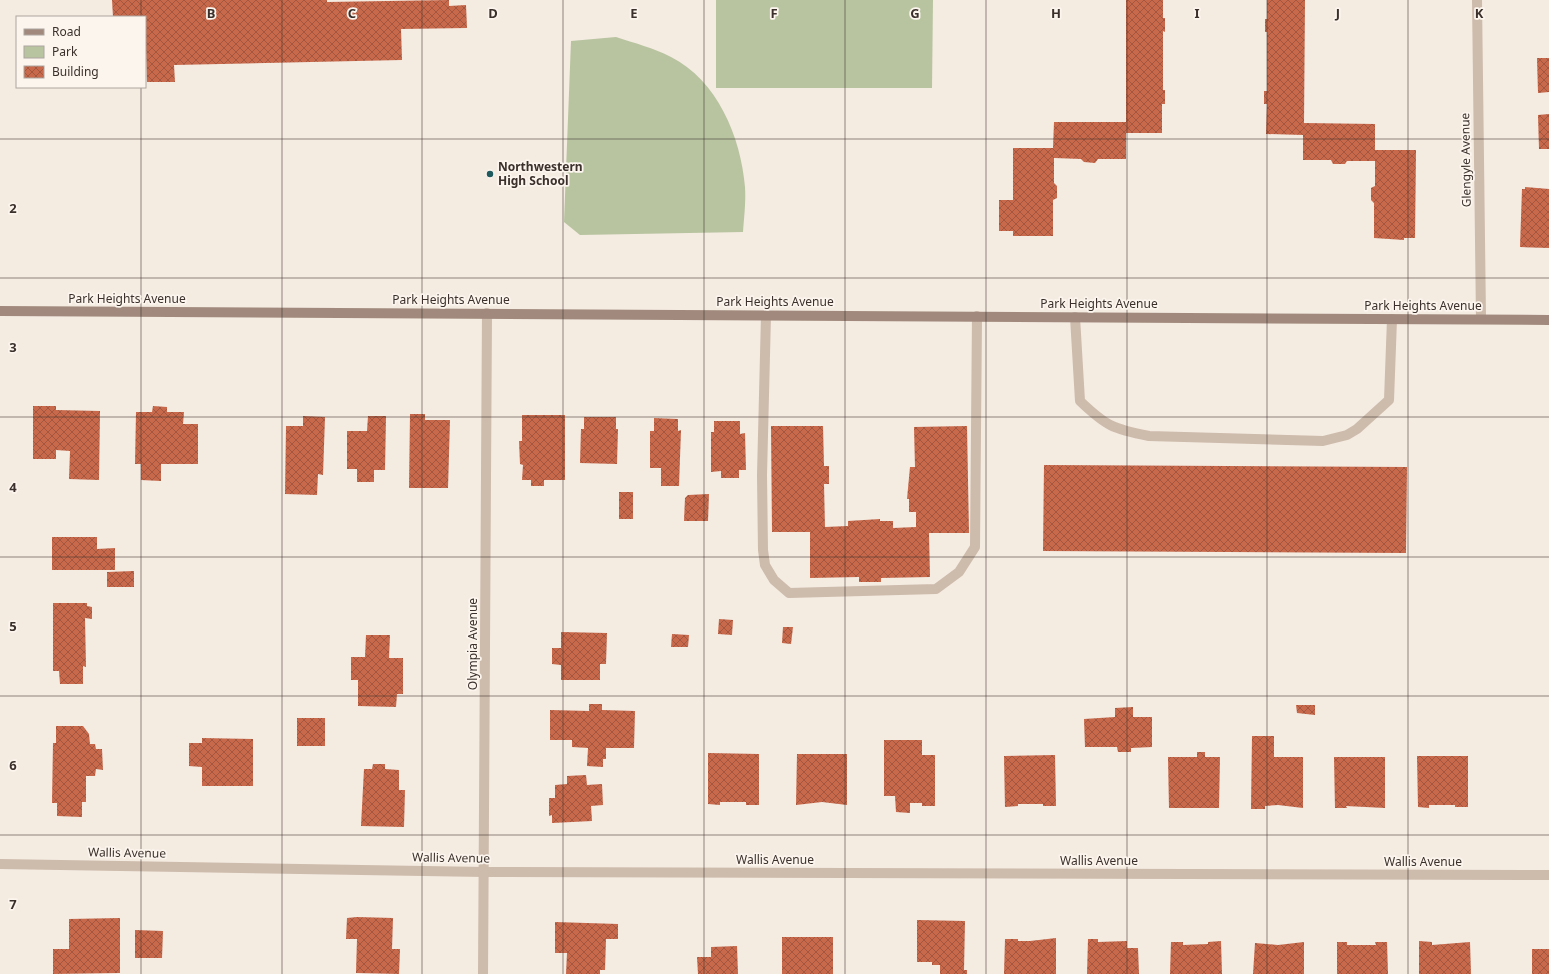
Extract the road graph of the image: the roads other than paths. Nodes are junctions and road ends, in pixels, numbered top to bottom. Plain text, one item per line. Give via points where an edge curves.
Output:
1 (1477, 0) edge
2 (0, 311) edge
3 (487, 313) junction
4 (766, 315) junction
5 (977, 316) junction
6 (1075, 317) junction
7 (1392, 319) junction
8 (1481, 319) junction
9 (1549, 320) edge
10 (0, 864) edge
11 (485, 872) junction
12 (1549, 875) edge
13 (483, 974) edge

1 - 8 street, Glengyle Avenue
2 - 3 main road, Park Heights Avenue
3 - 4 main road, Park Heights Avenue
3 - 11 street, Olympia Avenue
4 - 5 main road, Park Heights Avenue
4 - 5 street via 763,550 765,565 774,580 789,593 936,589 959,572 975,547
5 - 6 main road, Park Heights Avenue
6 - 7 main road, Park Heights Avenue
6 - 7 street via 1080,401 1102,422 1122,431 1148,436 1323,441 1347,435 1357,429 1389,400
7 - 8 main road, Park Heights Avenue
8 - 9 main road, Park Heights Avenue
10 - 11 street, Wallis Avenue
11 - 12 street, Wallis Avenue
11 - 13 street, Olympia Avenue

